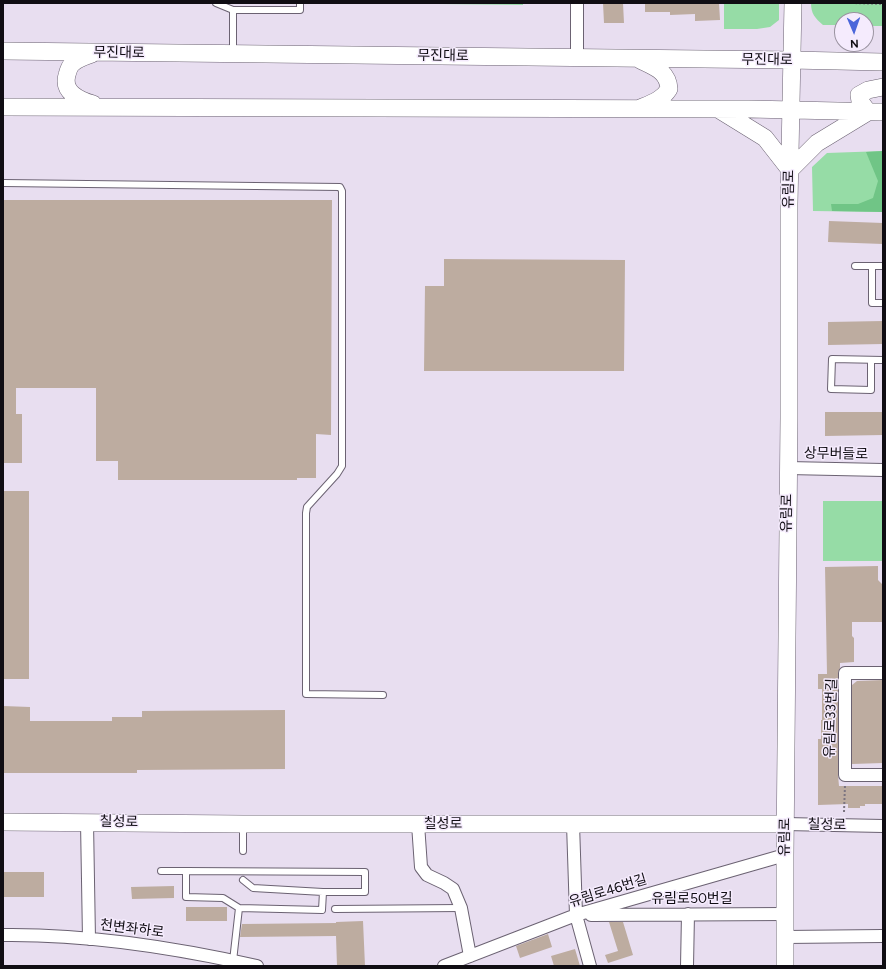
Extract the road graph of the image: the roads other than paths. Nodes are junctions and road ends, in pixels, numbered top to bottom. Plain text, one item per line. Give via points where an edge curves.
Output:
1 (216, 3) edge
2 (300, 3) edge
3 (577, 3) edge
4 (793, 3) edge
5 (234, 10) junction
6 (3, 51) edge
7 (98, 52) junction
8 (233, 54) junction
9 (577, 58) junction
10 (638, 58) junction
11 (791, 60) junction
12 (883, 62) edge
13 (883, 87) edge
14 (100, 106) junction
15 (3, 107) edge
16 (636, 109) junction
17 (718, 109) junction
18 (791, 110) junction
19 (876, 112) edge
20 (790, 170) junction
21 (3, 183) edge
22 (855, 266) dead end
23 (872, 266) junction
24 (883, 266) edge
25 (883, 303) edge
26 (871, 360) junction
27 (883, 360) edge
28 (788, 468) junction
29 (883, 470) edge
30 (883, 673) edge
31 (383, 695) dead end
32 (883, 775) edge
33 (3, 822) edge
34 (87, 822) junction
35 (243, 824) junction
36 (418, 824) junction
37 (573, 824) junction
38 (785, 824) junction
39 (883, 826) edge
40 (243, 851) dead end
41 (785, 855) junction
42 (161, 870) dead end
43 (186, 871) junction
44 (243, 880) dead end
45 (323, 892) junction
46 (239, 908) junction
47 (461, 908) junction
48 (335, 909) dead end
49 (688, 914) junction
50 (785, 914) junction
51 (576, 916) junction
52 (3, 935) edge
53 (883, 936) edge
54 (785, 937) junction
55 (89, 939) junction
56 (470, 956) junction
57 (233, 961) junction
58 (256, 966) edge
59 (444, 966) edge
60 (590, 966) edge
61 (687, 966) edge
62 (785, 966) edge

1 - 5 lane
2 - 5 lane via 300,10
3 - 9 street
4 - 11 street, 유림로
5 - 8 lane
6 - 7 street, 무진대로
7 - 8 street, 무진대로
7 - 14 street via 72,64 65,79 72,94 83,101
8 - 9 street, 무진대로
9 - 10 street, 무진대로
10 - 11 street, 무진대로
10 - 16 street via 659,69 667,77 669,89 657,101
11 - 12 street, 무진대로
11 - 18 street, 유림로
13 - 19 street via 859,95 860,101
14 - 15 street
14 - 16 street
16 - 17 street
17 - 18 street
17 - 20 street via 765,138
18 - 19 street
18 - 20 street, 유림로
19 - 20 street via 817,143
20 - 28 street, 유림로
21 - 31 lane via 340,187 342,466 307,507 306,513 306,694
22 - 23 lane
23 - 24 lane
23 - 25 lane via 872,303
26 - 26 lane via 832,359 831,389 871,390
26 - 27 lane
28 - 29 street, 상무버들로
28 - 38 street, 유림로
30 - 32 street, 유림로33번길 via 845,673 845,775
33 - 34 street, 칠성로
34 - 35 street, 칠성로
34 - 55 street
35 - 36 street, 칠성로
35 - 40 lane
36 - 37 street, 칠성로
36 - 47 street via 421,867 427,875 453,889
37 - 38 street, 칠성로
37 - 51 street
38 - 39 street, 칠성로
38 - 41 street, 유림로
41 - 50 street, 유림로
41 - 51 street, 유림로46번길
42 - 43 lane
43 - 45 lane via 366,872 365,892
43 - 46 lane via 186,897 223,898
44 - 45 lane via 253,888
45 - 46 lane via 322,910
46 - 57 lane
47 - 48 lane
47 - 56 street
49 - 50 street, 유림로50번길
49 - 51 street, 유림로50번길
49 - 61 street
50 - 54 street, 유림로
51 - 56 street, 유림로46번길
51 - 60 street
52 - 55 street, 천변좌하로
53 - 54 street
54 - 62 street, 유림로
55 - 57 street, 천변좌하로 via 169,949
56 - 59 street, 유림로46번길
57 - 58 street, 천변좌하로

